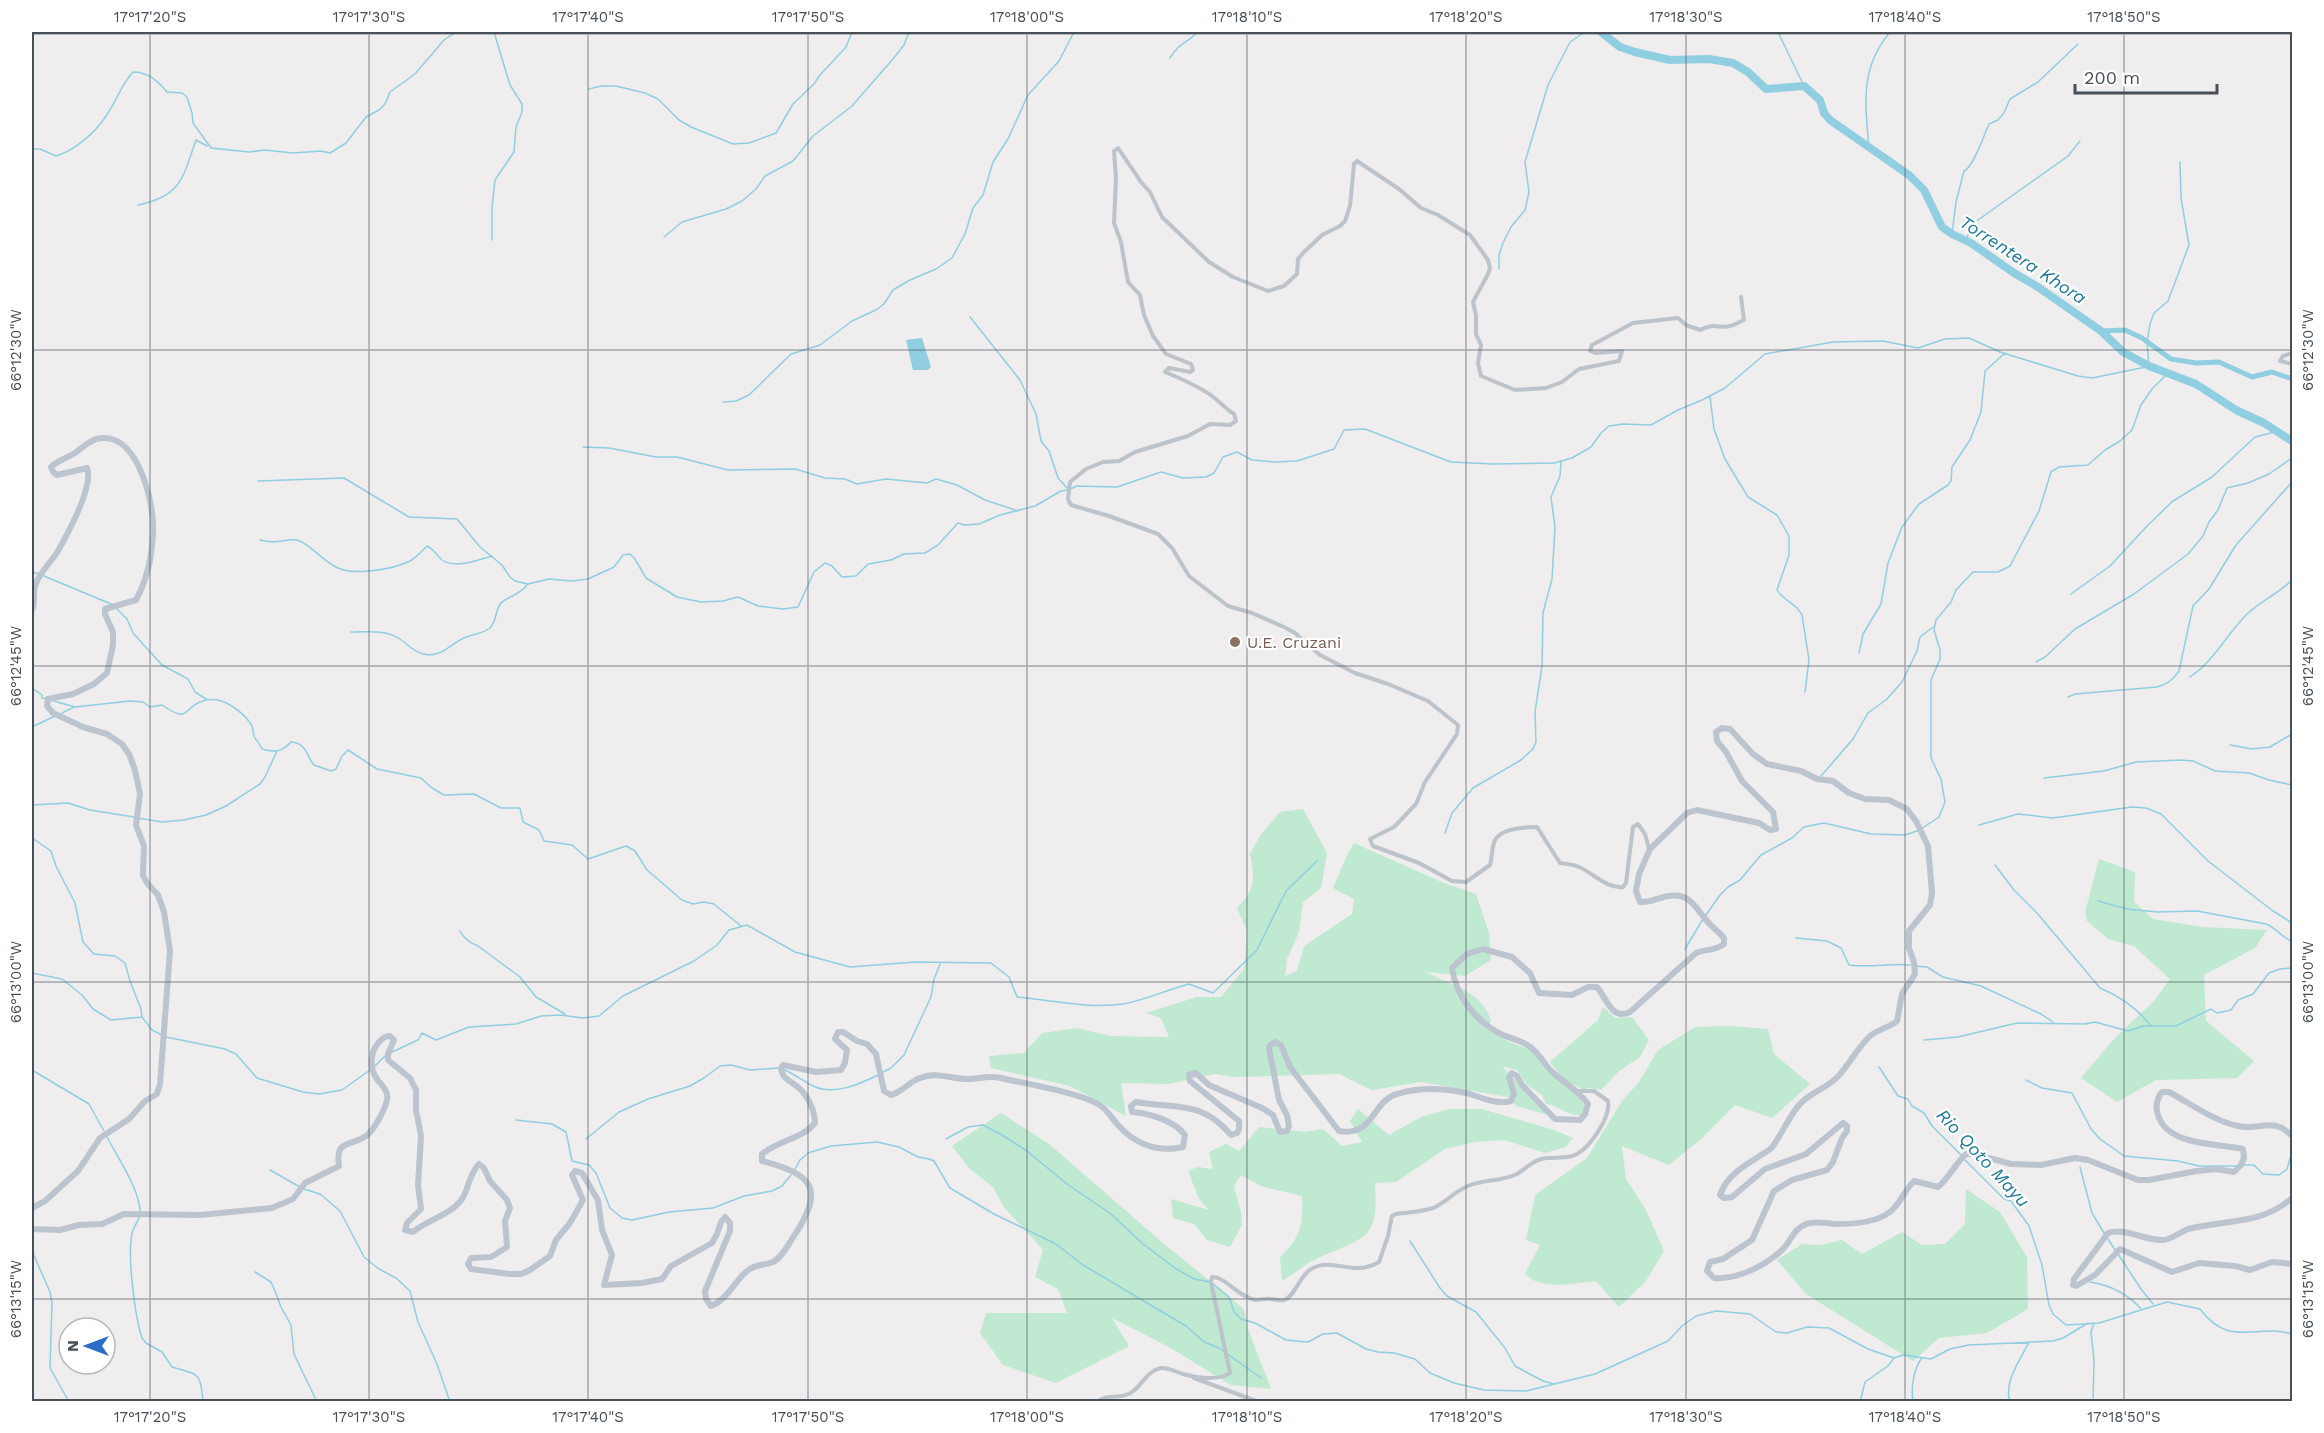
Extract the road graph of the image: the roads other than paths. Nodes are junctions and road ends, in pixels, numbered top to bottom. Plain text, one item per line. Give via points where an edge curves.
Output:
1 (1741, 297) dead end
2 (2292, 353) edge
3 (2292, 364) edge
4 (32, 610) edge
5 (1650, 849) junction
6 (1578, 1091) junction
7 (2292, 1136) edge
8 (2292, 1198) edge
9 (32, 1208) edge
10 (32, 1229) edge
11 (2292, 1264) edge
12 (1188, 1375) junction
13 (1097, 1401) edge
14 (1259, 1401) edge

1 - 5 street via 1744,320 1727,327 1700,330 1678,318 1633,323 1592,345 1590,351 1595,353 1622,351 1619,361 1579,369 1546,388 1515,390 1481,376 1478,370 1481,345 1473,302 1490,268 1477,243 1438,215 1420,208 1357,161 1345,221 1303,253 1298,259 1297,274 1284,286 1268,291 1233,277 1192,248 1162,217 1150,192 1118,148 1114,152 1114,223 1128,282 1140,296 1153,336 1167,354 1191,364 1193,370 1169,368 1165,372 1215,398 1234,414 1236,421 1230,425 1210,424 1188,436 1086,469 1070,482 1071,505 1158,534 1189,576 1228,606 1284,627 1320,655 1428,701 1458,724 1457,734 1416,804 1394,826 1370,838 1373,846 1419,863 1452,881 1466,882 1490,865 1498,837 1520,827 1537,827 1560,863 1579,866 1618,888 1626,883 1633,827 1638,824
2 - 3 street via 2280,361
4 - 9 main road via 36,583 57,552 87,490 87,468 57,475 51,467 94,440 116,441 129,450 150,500 154,531 147,572 136,600 105,609 113,632 107,673 74,694 48,699 47,706 53,713 122,744 135,770 140,794 136,825 144,846 143,875 158,895 170,951 160,1084 157,1094 100,1138 78,1171
5 - 6 main road via 1639,874 1636,891 1640,902 1685,896 1724,938 1724,944 1696,953 1630,1012 1617,1014 1598,987 1572,995 1539,993 1530,973 1512,957 1483,949 1467,954 1452,968 1454,981 1477,1019 1532,1048 1551,1070
5 - 7 main road via 1688,813 1697,810 1776,829 1773,812 1742,781 1717,741 1716,732 1722,728 1730,729 1767,764 1833,781 1865,800 1890,800 1907,809 1928,846 1930,905 1909,931 1915,974 1902,994 1897,1021 1870,1035 1840,1074 1802,1103 1773,1146 1724,1183 1720,1195 1732,1197 1766,1169 1806,1154 1843,1123 1847,1131 1833,1162 1827,1170 1792,1180 1774,1191 1752,1240 1723,1259 1710,1262 1707,1271 1714,1278 1738,1275 1767,1261 1783,1250 1796,1230 1807,1224 1859,1223 1888,1214 1914,1181 1938,1187 1966,1155 2031,1165 2075,1158 2138,1180 2216,1169 2234,1172 2240,1168 2243,1149 2192,1142 2166,1127 2157,1111 2157,1097 2162,1092 2238,1126 2271,1124
6 - 10 main road via 1588,1104 1586,1114 1580,1120 1555,1119 1515,1073 1510,1073 1514,1094 1511,1101 1504,1103 1427,1088 1408,1091 1388,1097 1364,1127 1345,1132 1335,1127 1315,1102 1290,1067 1281,1045 1275,1042 1269,1048 1279,1100 1287,1115 1287,1131 1280,1132 1273,1115 1209,1085 1196,1073 1189,1075 1190,1082 1239,1121 1239,1129 1232,1135 1219,1121 1186,1106 1136,1102 1131,1106 1132,1112 1158,1118 1180,1128 1185,1135 1183,1148 1160,1150 1131,1136 1099,1104 1001,1078 966,1079 938,1074 918,1078 891,1095 884,1092 876,1054 867,1044 838,1032 835,1039 847,1050 841,1070 816,1072 783,1065 781,1068 784,1077 808,1099 815,1123 807,1132 773,1145 762,1154 762,1161 808,1183 812,1206 774,1262 757,1264 711,1306 705,1291 730,1231 725,1217 712,1243 671,1266 662,1279 604,1286 612,1255 602,1230 598,1200 582,1173 575,1171 572,1175 583,1200 550,1256 521,1274 471,1269 468,1264 471,1258 491,1257 507,1247 505,1221 510,1208 479,1164 462,1200 413,1232 405,1230 421,1209 421,1136 416,1090 410,1078 388,1060 394,1040 386,1036 371,1053 374,1076 386,1090 387,1101 375,1125 366,1136 344,1144 339,1150 339,1166 305,1183 293,1199 272,1208 200,1215 124,1214 102,1224
6 - 12 street via 1594,1090 1609,1106 1599,1131 1586,1148 1572,1157 1540,1160 1516,1174 1468,1185 1431,1209 1392,1216 1383,1253 1372,1266 1356,1269 1328,1264 1311,1269 1289,1299 1282,1301 1245,1297 1212,1277 1230,1373 1217,1378
8 - 11 main road via 2281,1208 2250,1221 2213,1223 2184,1230 2166,1240 2108,1233 2073,1285 2095,1275 2120,1249 2172,1272 2199,1263 2250,1270 2272,1262
12 - 13 street via 1159,1369 1151,1372 1132,1393 1105,1396
12 - 14 street

